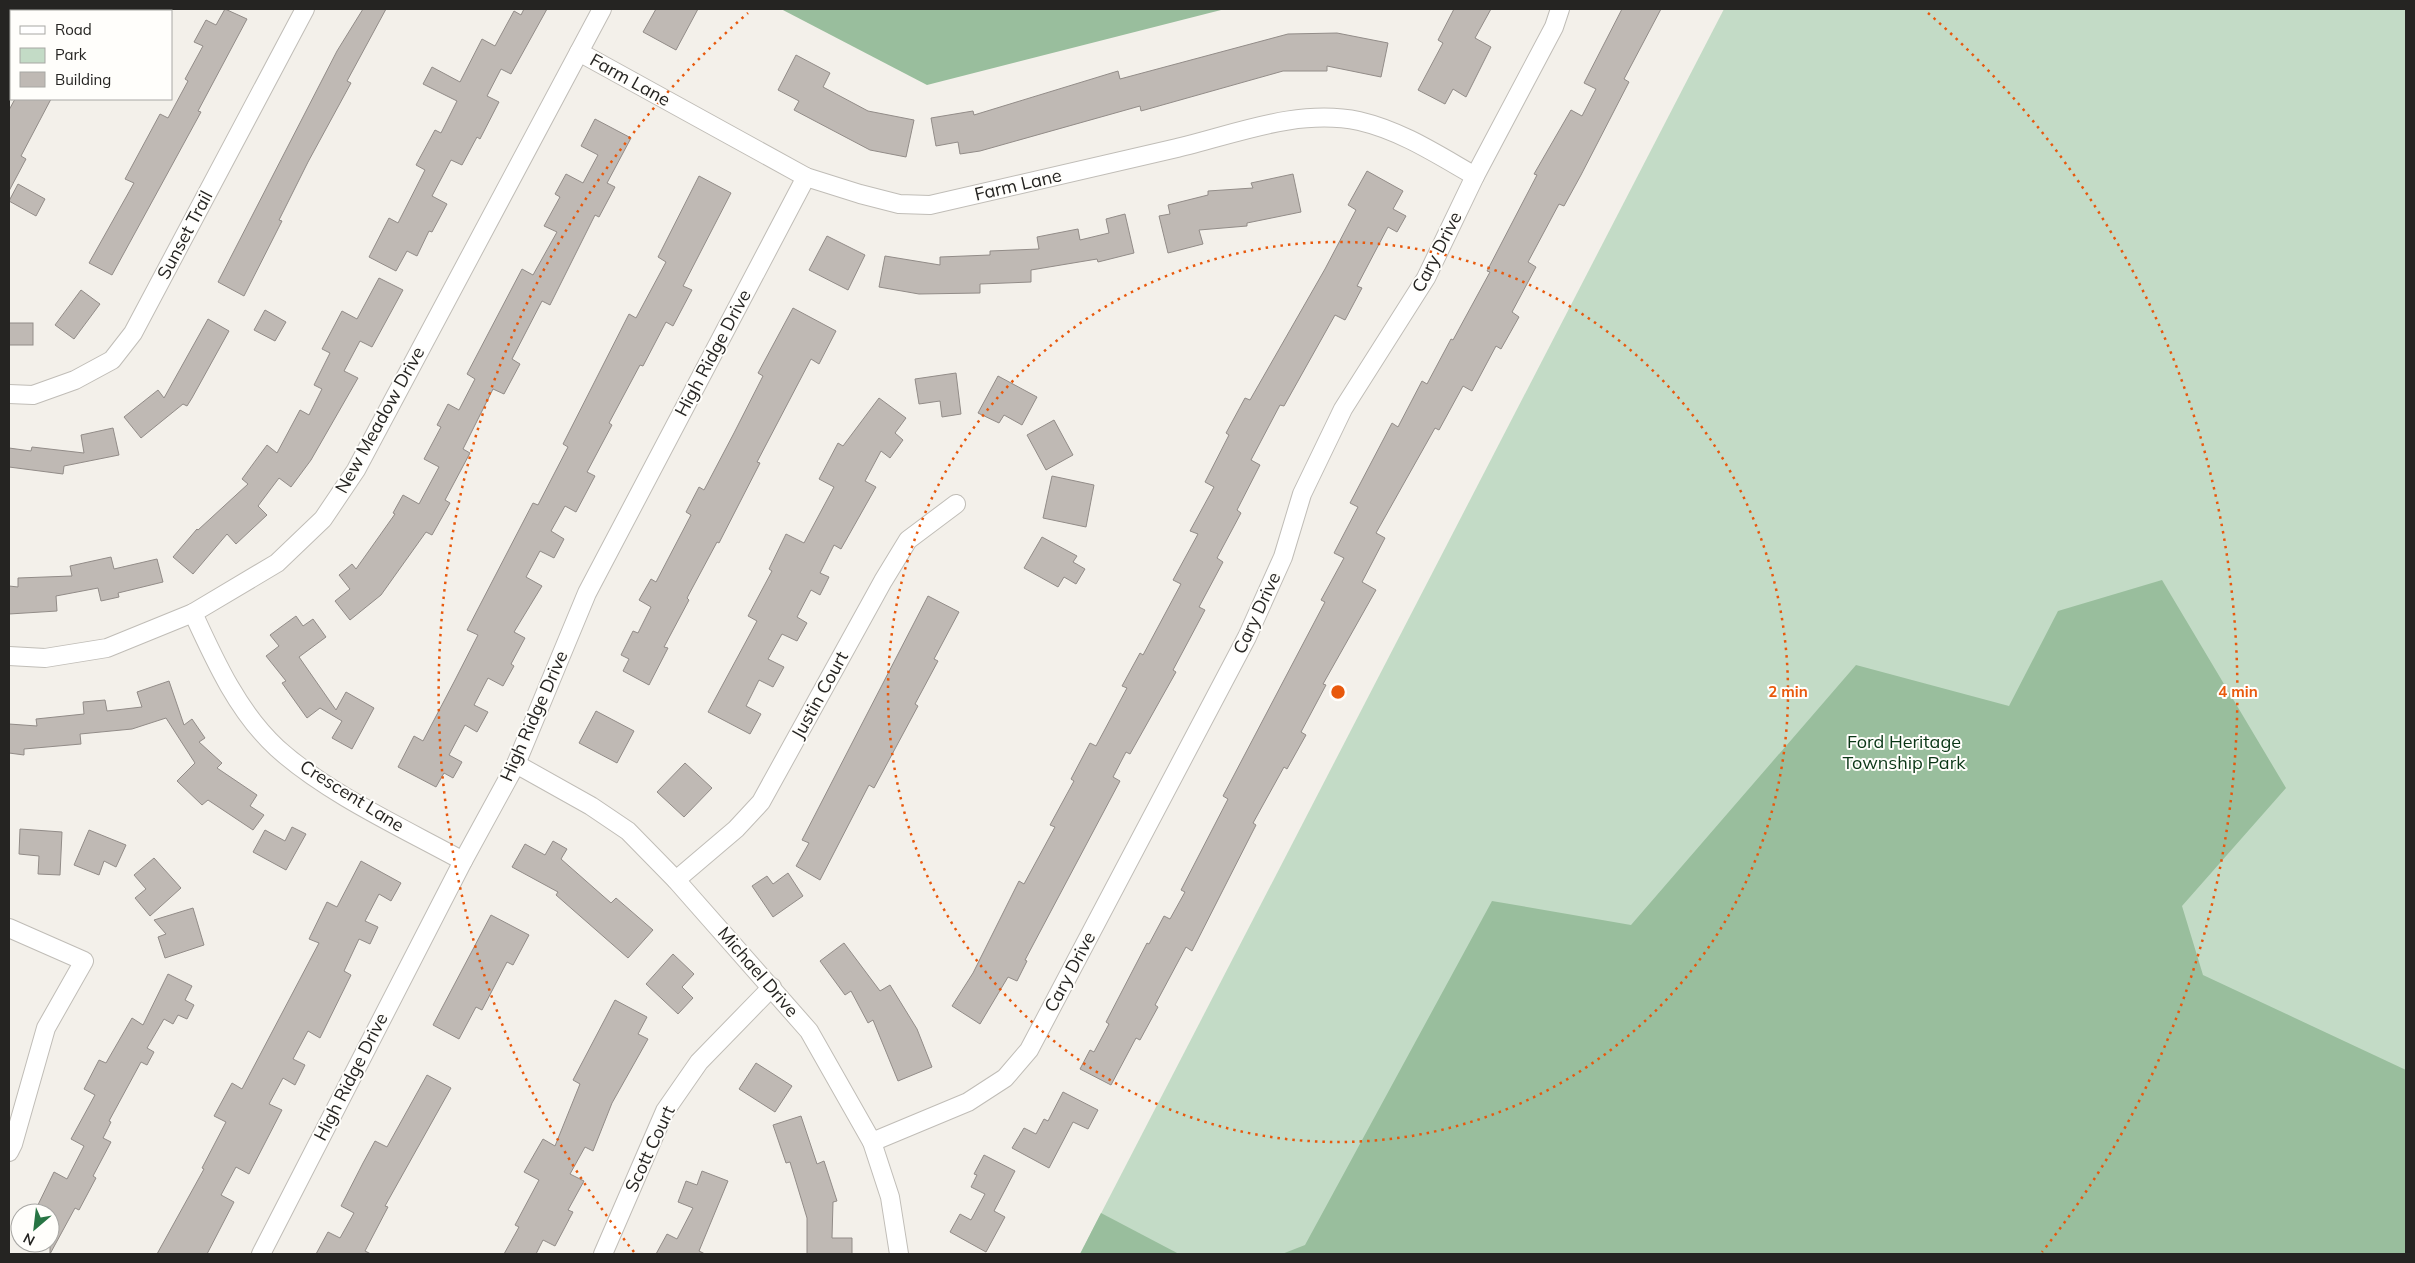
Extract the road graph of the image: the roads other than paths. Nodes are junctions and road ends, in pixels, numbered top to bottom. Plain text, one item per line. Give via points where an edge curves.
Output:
1 (305, 9) edge
2 (602, 9) edge
3 (1560, 9) edge
4 (579, 52) junction
5 (806, 176) junction
6 (1475, 176) junction
7 (9, 394) edge
8 (956, 504) dead end
9 (193, 613) junction
10 (9, 656) edge
11 (516, 764) junction
12 (462, 861) junction
13 (676, 880) junction
14 (9, 928) edge
15 (772, 987) junction
16 (872, 1142) junction
17 (9, 1152) edge
18 (261, 1254) edge
19 (603, 1254) edge
20 (899, 1254) edge

1 - 7 street, Sunset Trail via 133,333 112,360 75,380 34,395
2 - 4 street, New Meadow Drive
3 - 6 street, Cary Drive via 1554,27
4 - 5 street, Farm Lane
4 - 9 street, New Meadow Drive via 356,470 323,519 277,563
5 - 6 street, Farm Lane via 899,204 930,206 1275,122 1323,117 1360,122 1406,137
5 - 11 street, High Ridge Drive via 587,593
6 - 16 street, Cary Drive via 1426,278 1343,408 1302,494 1283,557 1246,637 1029,1050 1005,1078 968,1102
8 - 13 street, Justin Court via 908,540 761,802 736,830
9 - 10 street, New Meadow Drive via 108,648 46,658
9 - 12 street, Crescent Lane via 216,664 242,707 277,748 325,784
11 - 12 street, High Ridge Drive
11 - 13 street, Michael Drive via 628,831
12 - 18 street, High Ridge Drive
13 - 15 street, Michael Drive
14 - 17 street via 84,961 46,1028
15 - 16 street, Michael Drive via 809,1031
15 - 19 street, Scott Court via 699,1062 665,1111
16 - 20 street, Michael Drive via 890,1197

